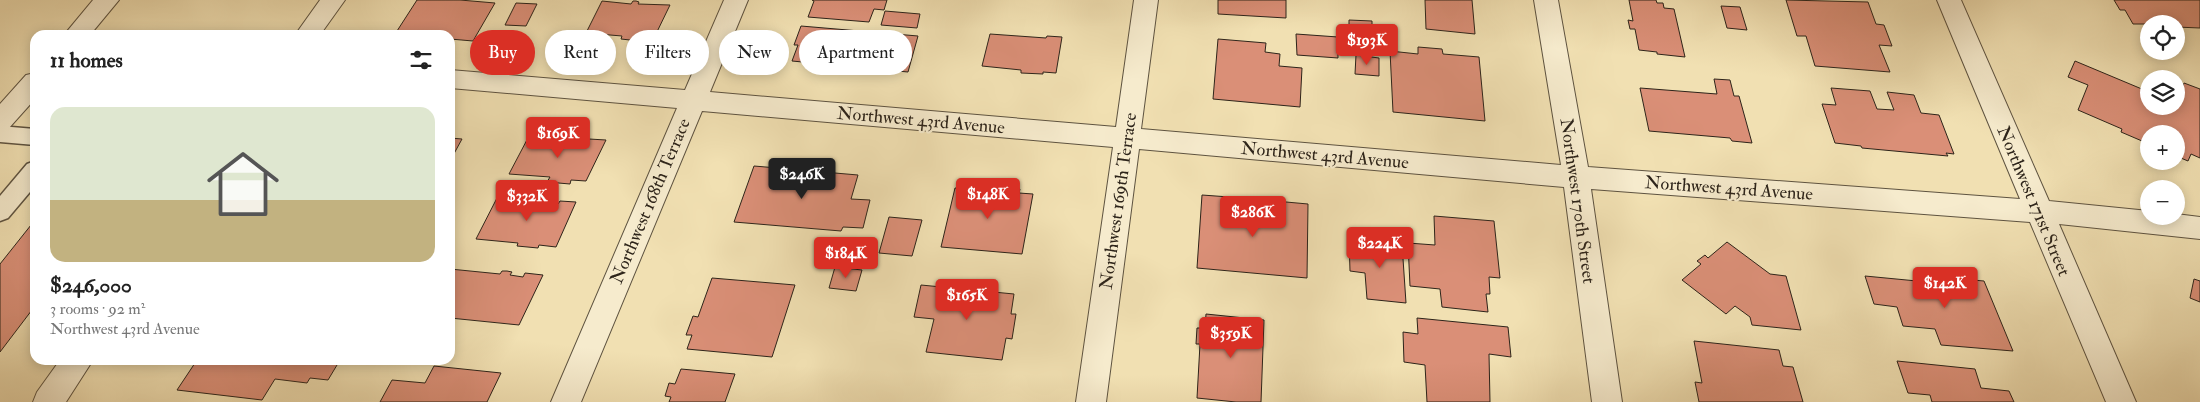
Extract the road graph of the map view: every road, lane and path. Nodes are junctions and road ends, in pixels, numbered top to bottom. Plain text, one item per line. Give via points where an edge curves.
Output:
1 (107, 0) edge
2 (333, 0) edge
3 (736, 0) edge
4 (1146, 0) edge
5 (1546, 0) edge
6 (1949, 0) edge
7 (80, 30) edge
8 (311, 30) edge
9 (455, 79) edge
10 (30, 88) edge
11 (693, 100) junction
12 (0, 121) edge
13 (0, 134) edge
14 (30, 137) edge
15 (1127, 138) junction
16 (30, 176) edge
17 (1576, 177) junction
18 (2037, 211) junction
19 (0, 212) edge
20 (2200, 228) edge
21 (74, 365) edge
22 (48, 402) edge
23 (566, 402) edge
24 (1091, 402) edge
25 (1607, 402) edge
26 (2121, 402) edge

1 - 7 street
2 - 8 street
3 - 11 street, Northwest 168th Terrace
4 - 15 street, Northwest 169th Terrace
5 - 17 street, Northwest 170th Street
6 - 18 street, Northwest 171st Street
9 - 11 street, Northwest 43rd Avenue
10 - 12 street
11 - 15 street, Northwest 43rd Avenue
11 - 23 street, Northwest 168th Terrace
13 - 14 lane
15 - 17 street, Northwest 43rd Avenue
15 - 24 street, Northwest 169th Terrace
16 - 19 lane
17 - 18 street, Northwest 43rd Avenue
17 - 25 street, Northwest 170th Street
18 - 20 street, Northwest 43rd Avenue
18 - 26 street, Northwest 171st Street
21 - 22 street

